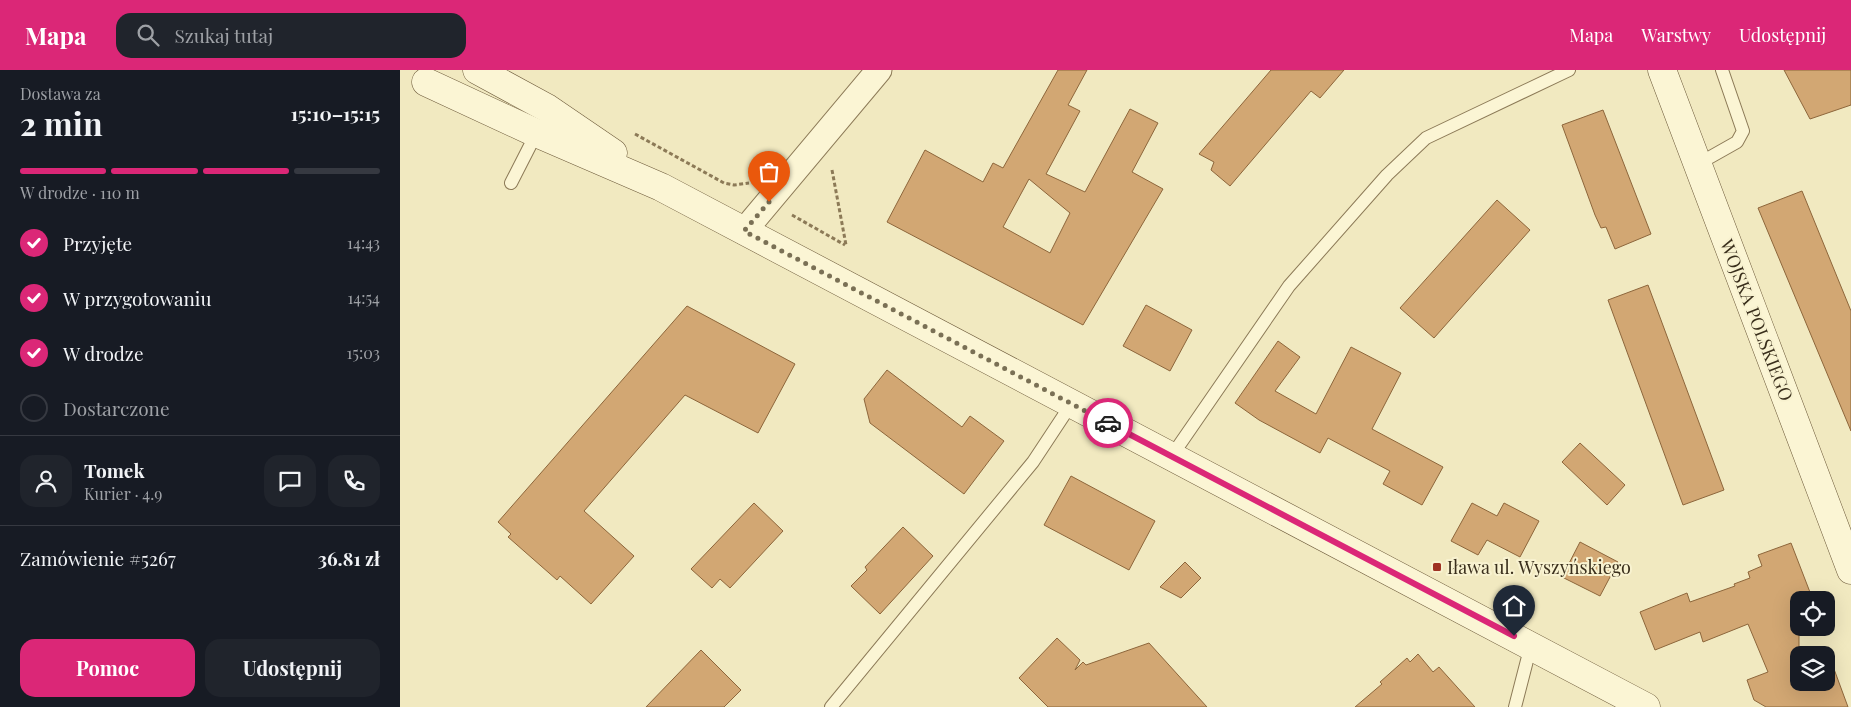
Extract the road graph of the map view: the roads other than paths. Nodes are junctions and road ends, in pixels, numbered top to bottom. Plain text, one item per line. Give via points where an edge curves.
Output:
1 (477, 70) edge
2 (879, 70) edge
3 (1570, 70) edge
4 (1662, 70) edge
5 (1722, 70) edge
6 (429, 76) edge
7 (547, 108) junction
8 (536, 134) junction
9 (1698, 164) junction
10 (511, 183) dead end
11 (661, 187) junction
12 (744, 231) junction
13 (1072, 403) junction
14 (1171, 457) junction
15 (1851, 570) edge
16 (1531, 645) junction
17 (831, 707) edge
18 (1515, 707) edge
19 (1646, 707) edge

1 - 7 street
2 - 12 street
3 - 14 lane via 1426,138 1387,175 1289,286
4 - 9 street, WOJSKA POLSKIEGO
5 - 9 lane via 1743,131 1737,142
6 - 8 street
7 - 8 lane
7 - 11 street
8 - 10 lane
8 - 11 street
9 - 15 street, WOJSKA POLSKIEGO
11 - 12 street
12 - 13 street
13 - 14 street
13 - 17 lane via 1032,462
14 - 16 street
16 - 18 lane
16 - 19 street

